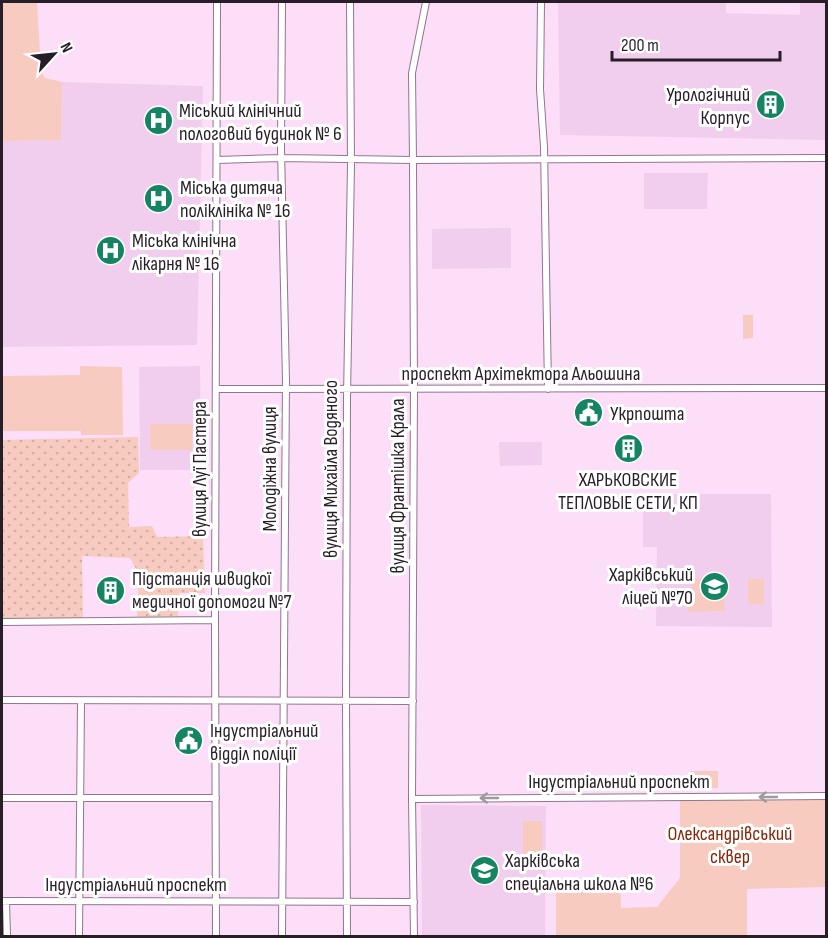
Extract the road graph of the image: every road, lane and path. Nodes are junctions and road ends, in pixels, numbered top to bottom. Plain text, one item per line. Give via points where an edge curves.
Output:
1 (217, 2) edge
2 (282, 2) edge
3 (350, 2) edge
4 (426, 2) edge
5 (540, 2) edge
6 (281, 158) junction
7 (826, 158) edge
8 (351, 159) junction
9 (217, 160) junction
10 (413, 160) junction
11 (544, 160) junction
12 (826, 388) edge
13 (216, 389) junction
14 (285, 389) junction
15 (348, 389) junction
16 (414, 389) junction
17 (548, 389) junction
18 (215, 620) junction
19 (2, 622) edge
20 (2, 700) edge
21 (81, 701) junction
22 (216, 701) junction
23 (284, 701) junction
24 (346, 701) junction
25 (413, 701) junction
26 (826, 796) edge
27 (2, 798) edge
28 (216, 798) junction
29 (80, 799) junction
30 (412, 799) junction
31 (4, 901) edge
32 (79, 901) junction
33 (216, 901) junction
34 (282, 901) junction
35 (347, 902) junction
36 (414, 902) junction
37 (7, 936) edge
38 (79, 936) edge
39 (216, 936) edge
40 (282, 936) edge
41 (347, 936) edge
42 (414, 936) edge

1 - 9 street, вулиця Луї Пастера
2 - 6 street, Молодіжна вулиця
3 - 8 street, вулиця Михайла Водяного
4 - 10 street, вулиця Франтішка Крала via 412,73
5 - 11 street
6 - 8 street
6 - 9 street
6 - 14 street, Молодіжна вулиця
7 - 11 street
8 - 10 street
8 - 15 street, вулиця Михайла Водяного
9 - 13 street, вулиця Луї Пастера
10 - 11 street
10 - 16 street, вулиця Франтішка Крала
11 - 17 street
12 - 17 street, проспект Архітектора Альошина
13 - 14 street, проспект Архітектора Альошина
13 - 18 street, вулиця Луї Пастера
14 - 15 street, проспект Архітектора Альошина
14 - 23 street, Молодіжна вулиця
15 - 16 street, проспект Архітектора Альошина
15 - 24 street, вулиця Михайла Водяного
16 - 17 street, проспект Архітектора Альошина
16 - 25 street, вулиця Франтішка Крала
18 - 19 street
18 - 22 street, вулиця Луї Пастера
20 - 21 street
21 - 22 street
21 - 29 street
22 - 23 street
22 - 28 street, вулиця Луї Пастера
23 - 24 street
23 - 34 street, Молодіжна вулиця
24 - 25 street
24 - 35 street, вулиця Михайла Водяного
25 - 30 street, вулиця Франтішка Крала
26 -> 30 street, Індустріальний проспект
27 - 29 street
28 - 29 street
28 - 33 street, вулиця Луї Пастера
29 - 32 street
30 - 36 street, вулиця Франтішка Крала
31 - 32 street, Індустріальний проспект
31 - 37 street
32 - 33 street, Індустріальний проспект
32 - 38 street
33 - 34 street, Індустріальний проспект
33 - 39 street, вулиця Луї Пастера
34 - 35 street, Індустріальний проспект
34 - 40 street, Молодіжна вулиця
35 - 36 street, Індустріальний проспект
35 - 41 street, вулиця Михайла Водяного
36 - 42 street, вулиця Франтішка Крала

